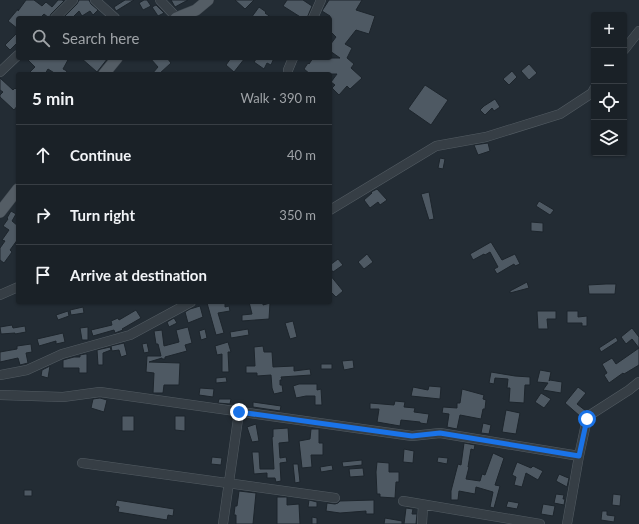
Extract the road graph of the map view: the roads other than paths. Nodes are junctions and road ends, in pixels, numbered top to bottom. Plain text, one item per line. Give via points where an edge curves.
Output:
1 (73, 0) edge
2 (95, 0) edge
3 (160, 0) edge
4 (208, 0) edge
5 (321, 0) edge
6 (57, 16) edge
7 (113, 16) edge
8 (174, 16) edge
9 (181, 16) edge
10 (314, 16) edge
11 (639, 31) edge
12 (626, 48) edge
13 (16, 57) edge
14 (115, 60) edge
15 (292, 60) edge
16 (1, 70) edge
17 (288, 70) dead end
18 (106, 72) edge
19 (591, 93) edge
20 (16, 192) edge
21 (332, 209) edge
22 (0, 212) edge
23 (16, 288) edge
24 (0, 295) edge
25 (187, 304) edge
26 (0, 375) edge
27 (639, 382) edge
28 (629, 390) junction
29 (639, 392) edge
30 (0, 395) edge
31 (239, 412) junction
32 (579, 456) junction
33 (82, 464) dead end
34 (229, 483) junction
35 (335, 498) dead end
36 (403, 501) dead end
37 (423, 505) junction
38 (223, 524) edge
39 (422, 524) edge
40 (540, 524) edge
41 (567, 524) edge

1 - 6 street
2 - 7 street
3 - 8 street
4 - 9 main road via 196,10
5 - 10 street
11 - 12 street
13 - 16 street
14 - 18 main road
15 - 17 street
19 - 21 street via 560,114 486,137 436,146
20 - 22 main road
23 - 24 street
25 - 26 street via 130,335 62,354 27,370
27 - 28 street
28 - 29 street
28 - 32 street via 590,415
30 - 31 street via 62,397 100,392
31 - 32 street via 412,436 440,433
31 - 34 street
32 - 41 street
33 - 34 street
34 - 35 street
34 - 38 street
36 - 37 street
37 - 39 street
37 - 40 street

